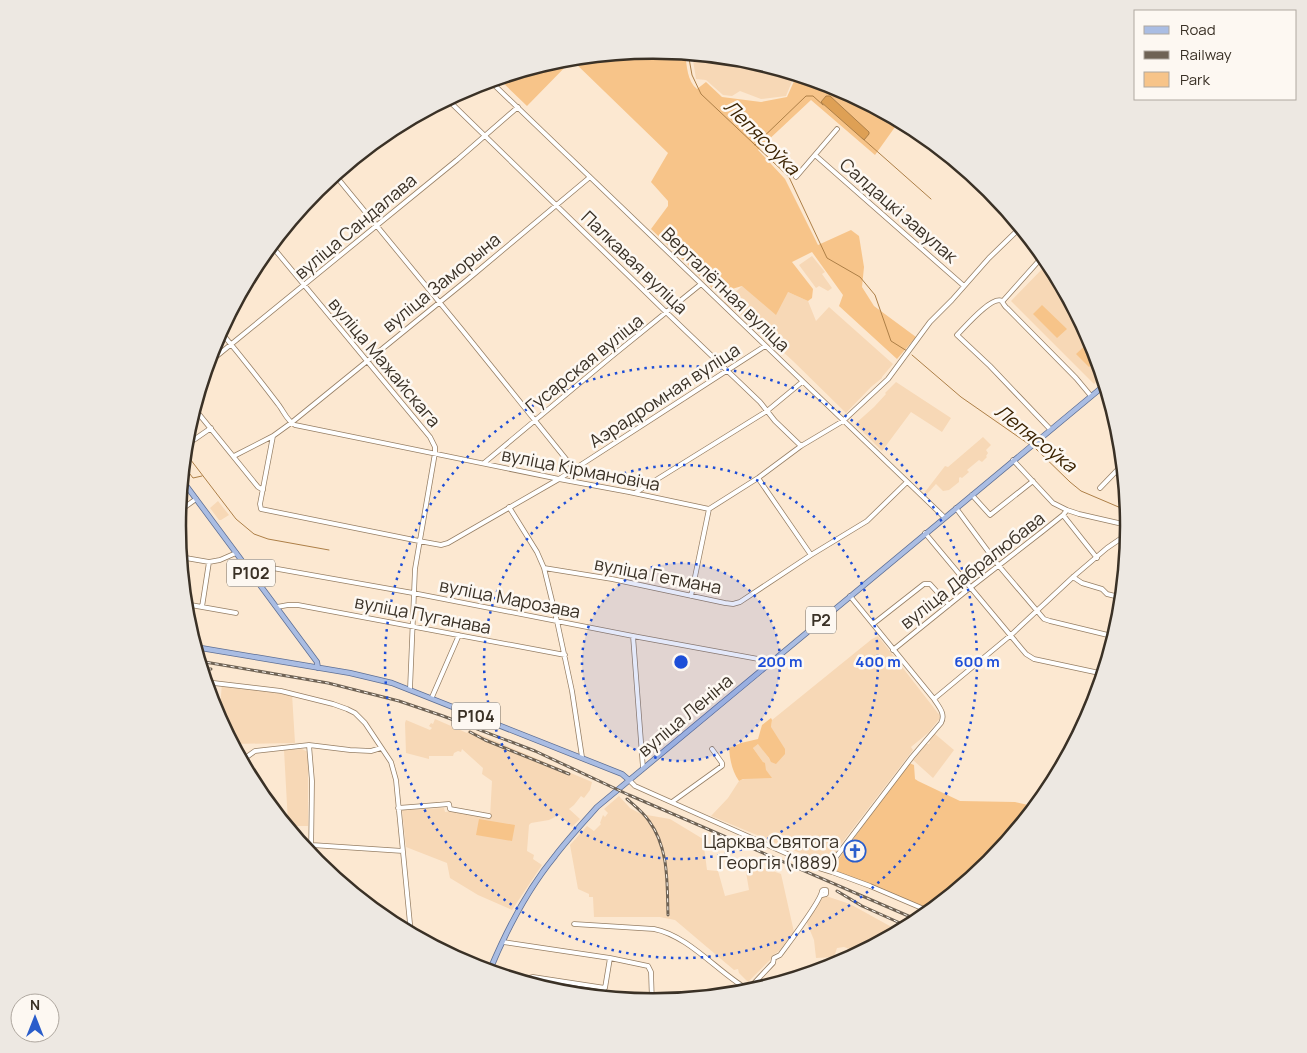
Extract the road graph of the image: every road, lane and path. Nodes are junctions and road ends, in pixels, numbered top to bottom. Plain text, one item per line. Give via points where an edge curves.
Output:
1 (496, 86) edge
2 (453, 104) edge
3 (518, 107) junction
4 (837, 129) dead end
5 (486, 136) junction
6 (815, 155) junction
7 (796, 176) dead end
8 (590, 177) junction
9 (339, 181) edge
10 (557, 205) junction
11 (377, 226) junction
12 (1016, 231) edge
13 (276, 251) edge
14 (1038, 261) edge
15 (701, 284) junction
16 (304, 286) junction
17 (964, 286) junction
18 (1002, 302) junction
19 (439, 303) junction
20 (667, 313) junction
21 (226, 338) edge
22 (232, 345) junction
23 (765, 346) junction
24 (218, 356) edge
25 (366, 362) junction
26 (727, 370) junction
27 (802, 382) junction
28 (1100, 389) edge
29 (1091, 396) junction
30 (767, 411) junction
31 (200, 414) edge
32 (535, 420) junction
33 (843, 421) junction
34 (291, 423) junction
35 (212, 428) junction
36 (1050, 429) junction
37 (273, 436) junction
38 (194, 440) edge
39 (801, 446) junction
40 (435, 453) junction
41 (234, 456) junction
42 (1013, 460) junction
43 (484, 463) junction
44 (574, 468) junction
45 (1117, 470) edge
46 (758, 478) junction
47 (559, 479) junction
48 (1032, 481) junction
49 (907, 482) junction
50 (188, 488) edge
51 (1100, 488) dead end
52 (262, 490) junction
53 (635, 493) junction
54 (972, 495) junction
55 (196, 499) junction
56 (187, 506) edge
57 (509, 507) junction
58 (709, 508) junction
59 (956, 508) junction
60 (1067, 510) junction
61 (1063, 515) junction
62 (944, 517) junction
63 (1121, 523) edge
64 (925, 533) junction
65 (1121, 539) edge
66 (419, 541) junction
67 (236, 553) junction
68 (811, 555) junction
69 (1097, 558) junction
70 (187, 559) edge
71 (210, 562) junction
72 (244, 563) junction
73 (1000, 566) junction
74 (544, 568) junction
75 (1073, 578) junction
76 (971, 587) junction
77 (413, 593) junction
78 (690, 596) junction
79 (850, 596) junction
80 (1116, 596) edge
81 (193, 605) edge
82 (949, 605) junction
83 (202, 607) junction
84 (277, 607) junction
85 (1038, 612) junction
86 (236, 613) dead end
87 (557, 621) junction
88 (873, 624) junction
89 (412, 626) junction
90 (459, 635) junction
91 (1011, 635) junction
92 (1108, 635) edge
93 (633, 636) junction
94 (202, 649) edge
95 (894, 650) junction
96 (565, 655) junction
97 (769, 663) junction
98 (318, 668) junction
99 (1097, 673) edge
100 (213, 683) edge
101 (410, 689) junction
102 (432, 698) junction
103 (934, 699) junction
104 (309, 745) junction
105 (381, 748) junction
106 (712, 749) dead end
107 (246, 757) edge
108 (582, 758) junction
109 (643, 768) junction
110 (629, 780) junction
111 (672, 802) junction
112 (398, 808) junction
113 (489, 816) dead end
114 (312, 845) joint
115 (403, 851) junction
116 (836, 857) junction
117 (810, 864) junction
118 (832, 872) junction
119 (822, 895) dead end
120 (923, 908) edge
121 (574, 924) dead end
122 (410, 926) edge
123 (503, 942) junction
124 (610, 958) junction
125 (492, 965) edge
126 (532, 978) edge
127 (757, 982) edge
128 (742, 985) edge
129 (652, 994) edge

1 - 3 street, Верталётная вуліца
2 - 5 street, Палкавая вуліца
3 - 5 street, вуліца Сандалава
3 - 8 street, Верталётная вуліца
4 - 6 street
5 - 10 street, Палкавая вуліца
5 - 11 street, вуліца Сандалава
6 - 7 street
6 - 17 street, Салдацкі завулак
8 - 10 street, вуліца Заморына
8 - 15 street, Верталётная вуліца
9 - 11 street
10 - 19 street, вуліца Заморына
10 - 20 street, Палкавая вуліца
11 - 16 street, вуліца Сандалава
11 - 19 street
12 - 17 street
13 - 16 street, вуліца Мажайскага
14 - 18 street
15 - 20 street, Гусарская вуліца
15 - 23 street, Верталётная вуліца
16 - 22 street, вуліца Сандалава
16 - 25 street, вуліца Мажайскага
17 - 33 street via 930,322 888,380
18 - 29 street
18 - 36 street via 991,302 957,335
19 - 25 street, вуліца Заморына
19 - 32 street
20 - 26 street, Палкавая вуліца
20 - 32 street, Гусарская вуліца
21 - 22 street
22 - 24 street, вуліца Сандалава
22 - 34 street
23 - 26 street, Аэрадромная вуліца
23 - 27 street, Верталётная вуліца
25 - 34 street, вуліца Заморына
25 - 40 street, вуліца Мажайскага via 433,442
26 - 30 street, Палкавая вуліца
26 - 44 street, Аэрадромная вуліца
27 - 30 street
27 - 33 street, Верталётная вуліца
28 - 29 main road, вуліца Леніна / Р2
29 - 36 main road, вуліца Леніна / Р2
30 - 39 street, Палкавая вуліца
30 - 53 street
31 - 35 street
32 - 43 street, Гусарская вуліца
32 - 44 street
33 - 39 street
33 - 49 street, Верталётная вуліца
34 - 37 street, вуліца Заморына
34 - 40 street, вуліца Кірмановіча
35 - 38 street
35 - 41 street
36 - 42 main road, вуліца Леніна / Р2
37 - 41 street, вуліца Заморына
37 - 52 street
39 - 46 street
40 - 43 street, вуліца Кірмановіча
40 - 66 street, вуліца Мажайскага
41 - 52 street
42 - 48 street
42 - 54 main road, вуліца Леніна / Р2
43 - 47 street, вуліца Кірмановіча
44 - 47 street, Аэрадромная вуліца
45 - 51 street
46 - 58 street
46 - 68 street
47 - 53 street, вуліца Кірмановіча
47 - 57 street, Аэрадромная вуліца
48 - 54 street via 990,515
48 - 60 street via 1054,503
49 - 62 street, Верталётная вуліца
49 - 68 street, вуліца Гетмана via 867,521
50 - 55 main road, Р102
52 - 66 street via 260,507 264,510
53 - 58 street, вуліца Кірмановіча
54 - 59 main road, вуліца Леніна / Р2
55 - 56 street
55 - 67 main road, Р102
57 - 66 street, Аэрадромная вуліца via 444,544
57 - 74 street
58 - 78 street
59 - 62 main road, вуліца Леніна / Р2
59 - 73 street
60 - 61 street, вуліца Дабралюбава
60 - 63 street
61 - 69 street
61 - 73 street, вуліца Дабралюбава
62 - 64 main road, вуліца Леніна / Р2
64 - 76 street
64 - 79 main road, вуліца Леніна / Р2
65 - 69 street
66 - 77 street, вуліца Мажайскага
67 - 71 street
67 - 72 main road, Р102
68 - 78 street, вуліца Гетмана via 740,602 733,604
69 - 75 street
70 - 71 street
71 - 83 street
72 - 77 street, вуліца Марозава
72 - 84 main road, Р102
73 - 76 street, вуліца Дабралюбава
73 - 85 street
74 - 78 street, вуліца Гетмана
74 - 87 street
75 - 80 street
75 - 85 street
76 - 82 street, вуліца Дабралюбава
76 - 91 street
77 - 87 street, вуліца Марозава
77 - 89 street, вуліца Мажайскага
79 - 88 street
79 - 97 main road, вуліца Леніна / Р2
81 - 83 street
82 - 88 street via 930,584 924,584
82 - 95 street, вуліца Дабралюбава
83 - 86 street
84 - 89 street, вуліца Пуганава via 298,605
84 - 98 main road, Р102 via 317,662
85 - 91 street
85 - 92 street via 1046,620
87 - 93 street, вуліца Марозава
87 - 96 street
88 - 95 street
89 - 90 street, вуліца Пуганава
89 - 101 street, вуліца Мажайскага
90 - 96 street, вуліца Пуганава
90 - 102 street
91 - 99 street via 1034,659
91 - 103 street
93 - 97 street, вуліца Марозава
93 - 109 street
94 - 98 main road, Р104
95 - 103 street
96 - 108 street
97 - 109 main road, вуліца Леніна / Р2
98 - 101 main road, Р104
100 - 105 street via 281,691 347,708 365,723
101 - 102 main road, Р104
102 - 108 main road, Р104
103 - 116 street via 943,713 941,723
104 - 105 street via 370,751
104 - 107 street via 255,751
104 - 114 street
105 - 112 street via 391,762
106 - 111 street via 722,766
108 - 110 main road, Р104
109 - 110 main road, вуліца Леніна / Р2
110 - 111 street via 635,786
110 - 123 main road, вуліца Леніна / Р2 via 597,807 554,856 513,920
111 - 117 street
112 - 113 street via 449,804 450,809
112 - 115 street
114 - 115 street
115 - 122 street
116 - 117 street via 813,860
116 - 118 street
117 - 118 street
118 - 120 street
119 - 127 street
121 - 128 street via 667,932
123 - 124 street
123 - 125 main road, вуліца Леніна / Р2
124 - 126 street via 605,988
124 - 129 street via 648,966

